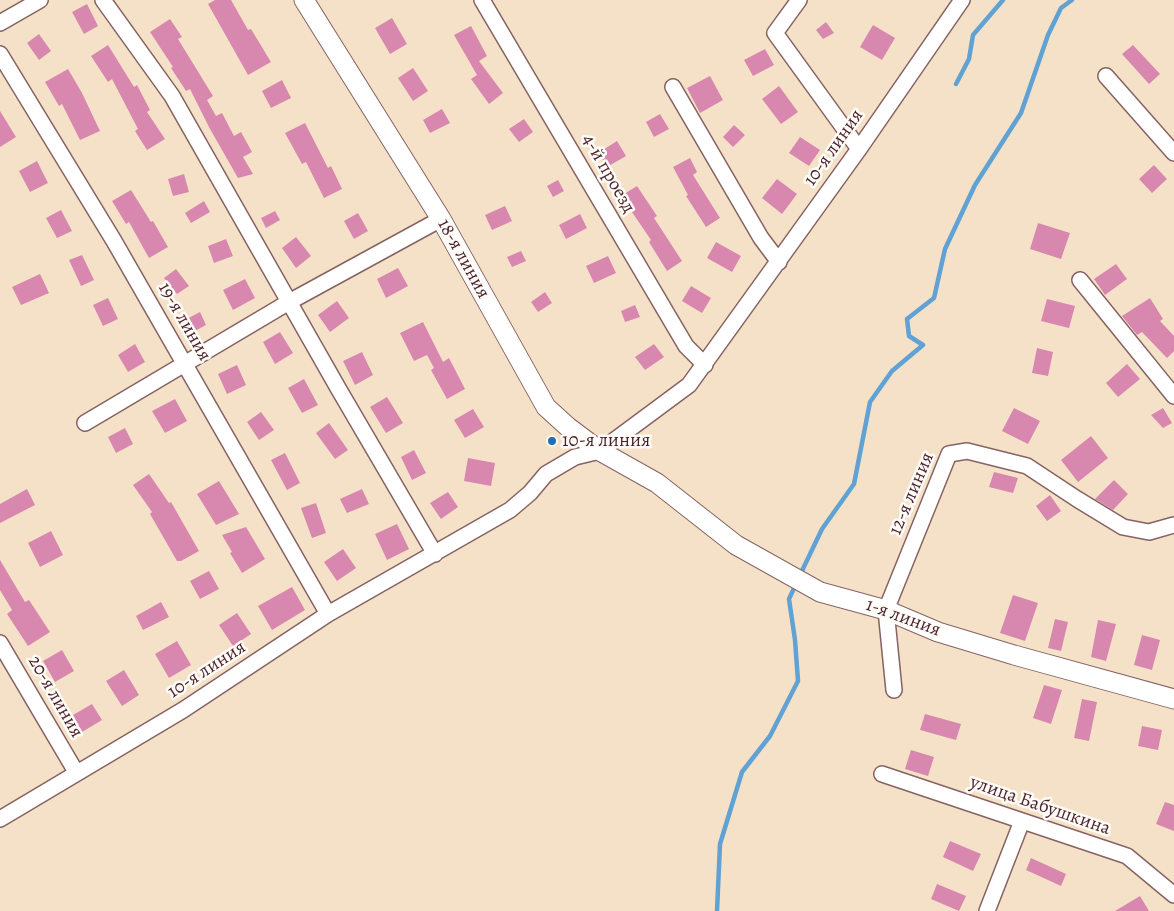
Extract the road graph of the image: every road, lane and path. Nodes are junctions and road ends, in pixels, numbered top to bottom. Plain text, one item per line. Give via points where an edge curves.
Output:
1 (40, 0) edge
2 (103, 0) edge
3 (304, 0) edge
4 (482, 0) edge
5 (799, 0) edge
6 (962, 0) edge
7 (0, 23) edge
8 (0, 54) edge
9 (1106, 76) dead end
10 (673, 87) dead end
11 (859, 149) junction
12 (1174, 153) edge
13 (441, 218) junction
14 (779, 262) junction
15 (1080, 280) dead end
16 (289, 302) junction
17 (185, 364) junction
18 (705, 365) junction
19 (1174, 396) edge
20 (86, 423) dead end
21 (600, 451) junction
22 (657, 483) joint
23 (1174, 524) edge
24 (435, 554) junction
25 (886, 610) junction
26 (328, 614) junction
27 (0, 643) edge
28 (894, 690) dead end
29 (1174, 699) edge
30 (76, 772) junction
31 (882, 774) dead end
32 (0, 819) edge
33 (1022, 821) junction
34 (1174, 895) edge
35 (987, 911) edge

1 - 7 street
2 - 16 street via 172,96
3 - 13 street, 18-я линия
4 - 18 street, 4-й проезд via 686,346
5 - 11 street via 775,33
6 - 11 street, 10-я линия
8 - 17 street, 19-я линия
9 - 12 street
10 - 14 street via 761,238
11 - 14 street, 10-я линия
13 - 16 street
13 - 21 street, 18-я линия via 546,408
14 - 18 street, 10-я линия
15 - 19 street
16 - 17 street
16 - 24 street
17 - 20 street
17 - 26 street, 19-я линия
18 - 21 street, 10-я линия via 689,385
21 - 22 street, 18-я линия
21 - 24 street, 10-я линия via 575,457 546,474 510,510
22 - 25 street, 1-я линия via 736,545 797,580 820,592
23 - 25 street, 12-я линия via 1149,532 1123,527 1027,466 967,451 949,454
24 - 26 street, 10-я линия
25 - 28 street
25 - 29 street, 1-я линия via 948,635
26 - 30 street, 10-я линия via 183,710
27 - 30 street, 20-я линия
30 - 32 street, 10-я линия
31 - 33 street, улица Бабушкина
33 - 34 street, улица Бабушкина via 1127,856
33 - 35 street

